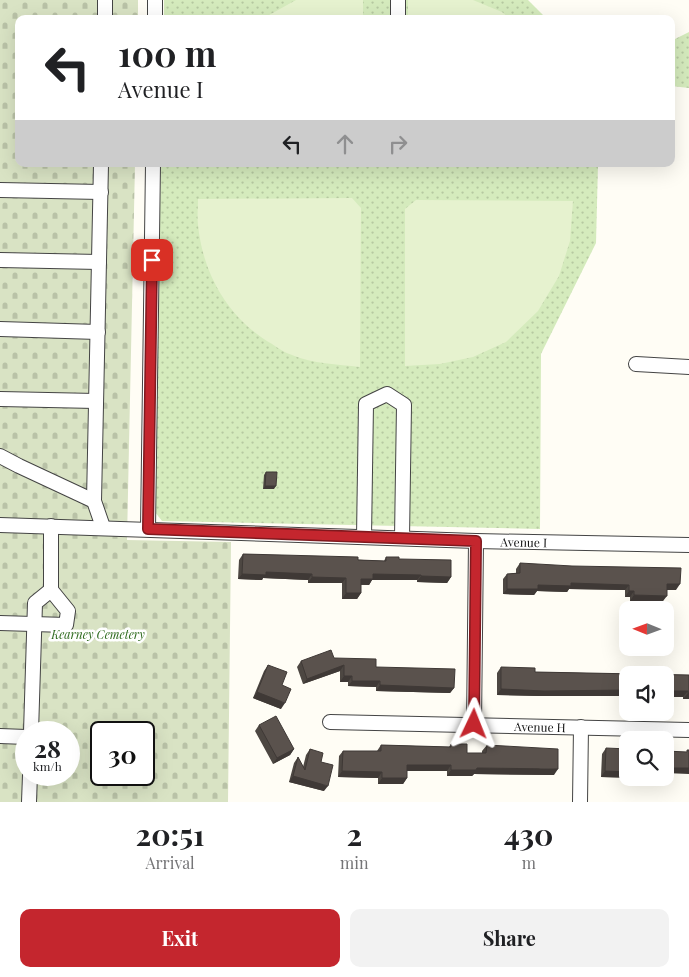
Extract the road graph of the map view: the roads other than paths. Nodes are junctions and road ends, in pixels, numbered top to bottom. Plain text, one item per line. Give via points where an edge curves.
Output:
1 (105, 0) edge
2 (155, 0) edge
3 (398, 0) edge
4 (104, 15) edge
5 (155, 15) edge
6 (398, 15) edge
7 (101, 167) edge
8 (153, 167) edge
9 (0, 190) edge
10 (101, 192) junction
11 (0, 260) edge
12 (99, 262) junction
13 (0, 330) edge
14 (98, 332) junction
15 (636, 364) dead end
16 (689, 367) edge
17 (0, 399) edge
18 (96, 401) junction
19 (0, 456) edge
20 (94, 501) junction
21 (0, 524) edge
22 (51, 526) junction
23 (103, 527) junction
24 (148, 529) junction
25 (364, 537) junction
26 (402, 538) junction
27 (476, 541) junction
28 (689, 545) edge
29 (51, 590) junction
30 (0, 623) edge
31 (34, 624) junction
32 (31, 721) edge
33 (330, 722) dead end
34 (474, 724) junction
35 (581, 727) junction
36 (689, 730) edge
37 (0, 736) edge
38 (15, 737) edge
39 (30, 786) edge
40 (29, 802) edge
41 (580, 802) edge

1 - 4 street
2 - 5 street
3 - 6 street
7 - 10 street
8 - 24 street
9 - 10 street
10 - 12 street
11 - 12 street
12 - 14 street
13 - 14 street
14 - 18 street
15 - 16 street
17 - 18 street
18 - 20 street
19 - 20 street
20 - 23 street
21 - 22 street, Avenue I
22 - 23 street, Avenue I
22 - 29 street
23 - 24 street, Avenue I
24 - 25 street, Avenue I
25 - 26 street, Avenue I
25 - 26 street via 366,404 387,394 404,405
26 - 27 street, Avenue I
27 - 28 street, Avenue I
27 - 34 street
29 - 31 street via 35,603
29 - 31 street via 68,612 66,625
30 - 31 street
31 - 32 street
33 - 34 street, Avenue H
34 - 35 street, Avenue H
35 - 36 street, Avenue H
35 - 41 street
37 - 38 street
39 - 40 street

